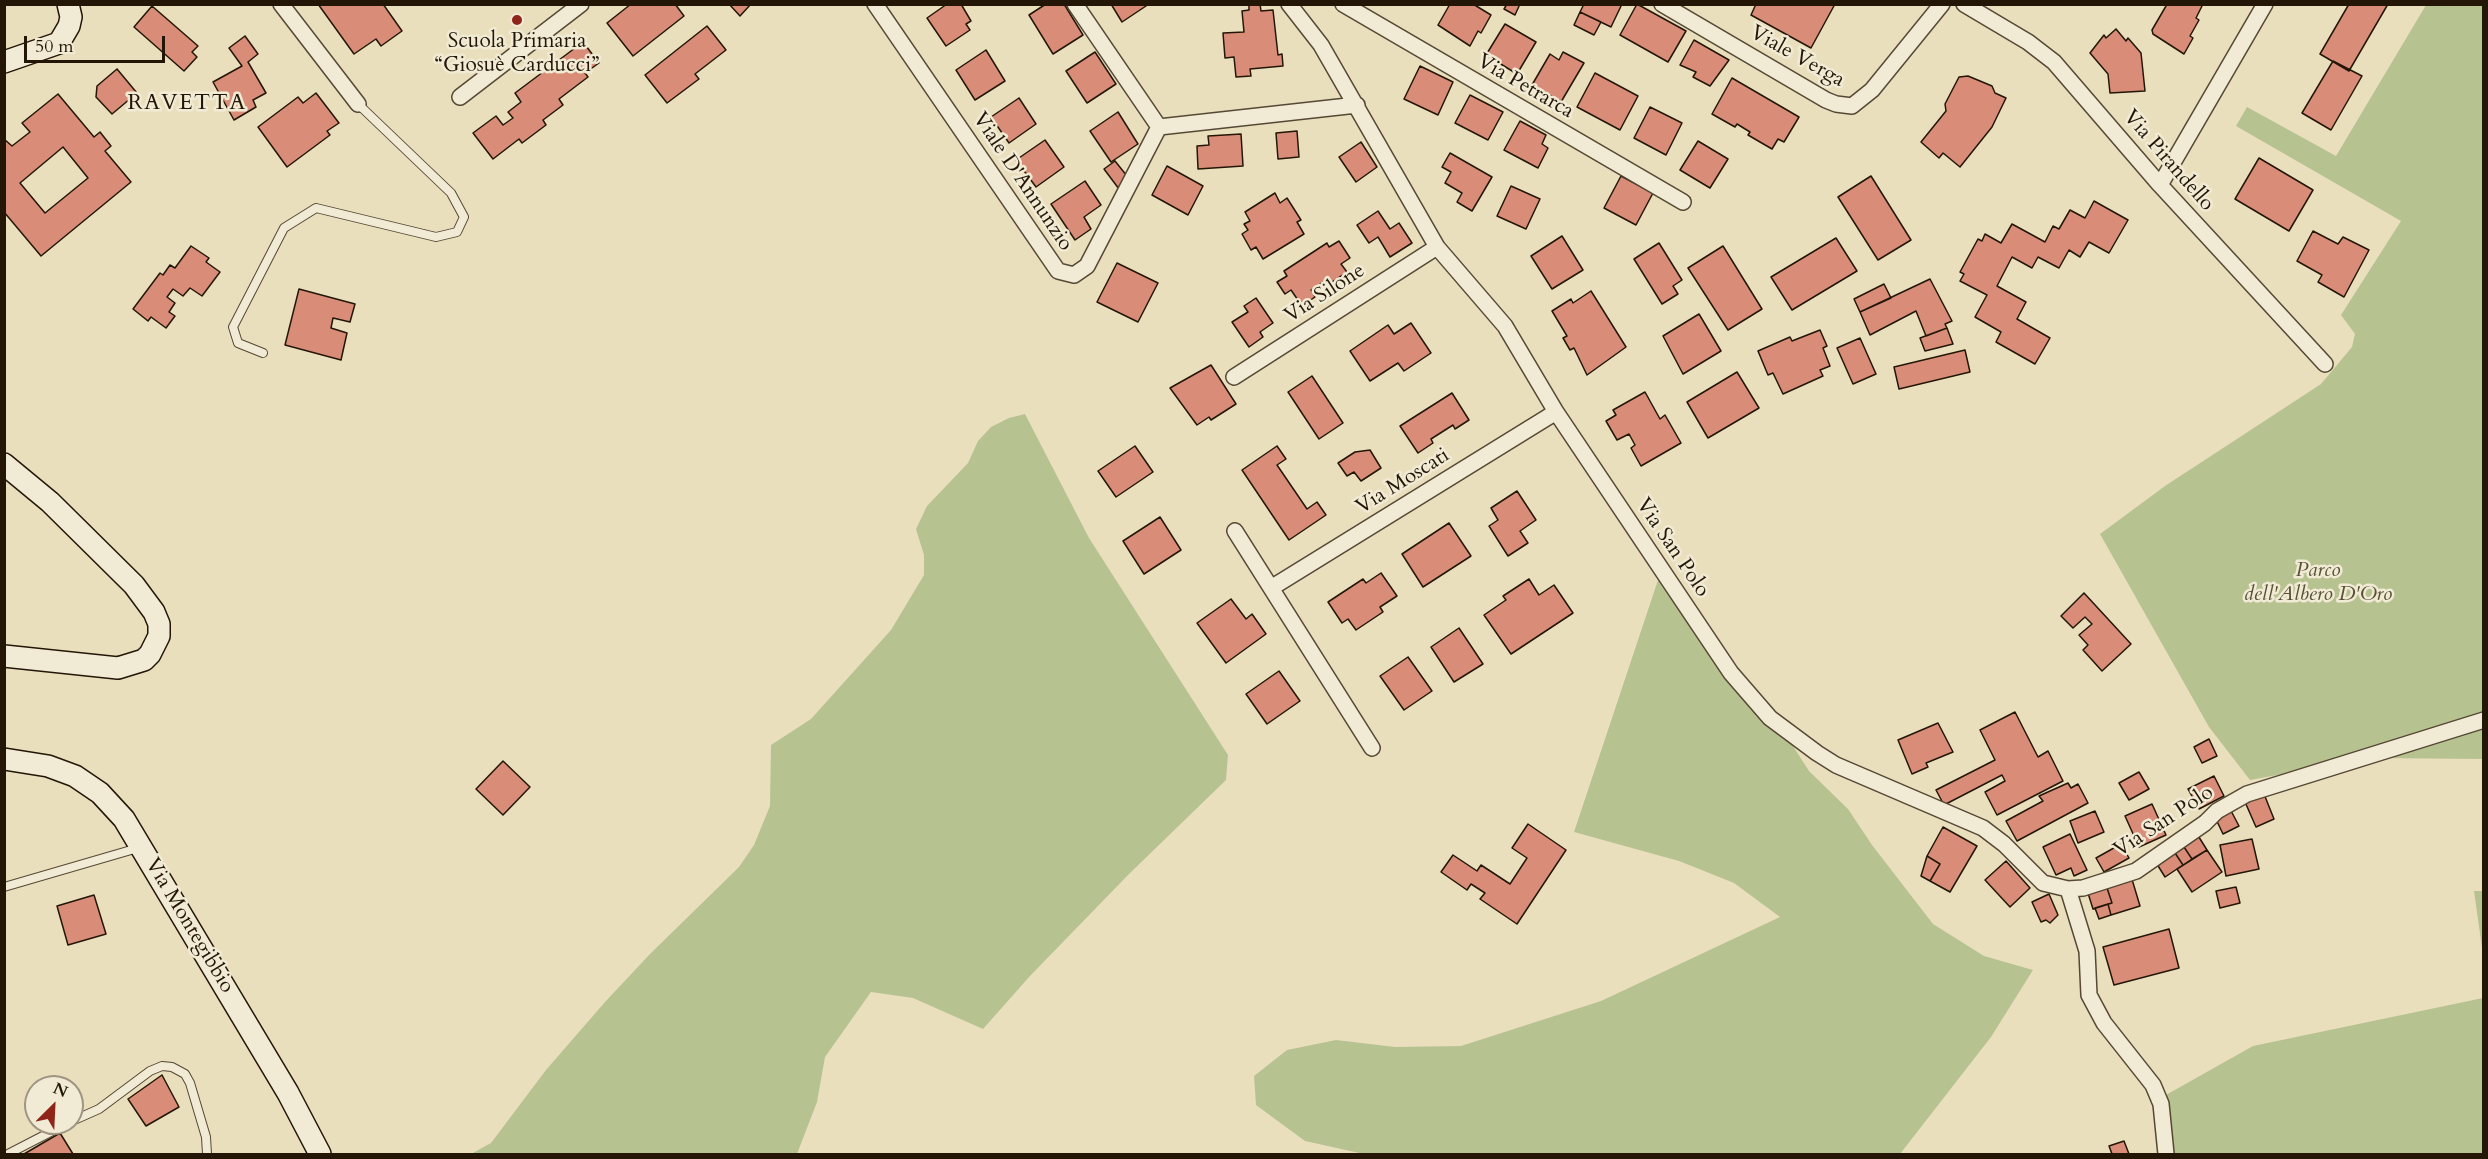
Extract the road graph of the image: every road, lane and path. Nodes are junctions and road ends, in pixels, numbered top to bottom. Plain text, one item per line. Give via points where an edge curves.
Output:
1 (68, 4) edge
2 (281, 4) edge
3 (581, 4) edge
4 (875, 4) edge
5 (1075, 4) edge
6 (1289, 4) edge
7 (1662, 4) edge
8 (1942, 4) edge
9 (1964, 4) edge
10 (2265, 4) edge
11 (1345, 5) edge
12 (4, 62) edge
13 (460, 97) dead end
14 (358, 104) joint
15 (1357, 105) junction
16 (1159, 126) junction
17 (2160, 185) junction
18 (1683, 202) dead end
19 (1437, 247) junction
20 (262, 353) dead end
21 (2325, 364) dead end
22 (1234, 377) dead end
23 (1556, 412) junction
24 (4, 464) edge
25 (1235, 531) dead end
26 (1271, 588) junction
27 (4, 656) edge
28 (2484, 720) edge
29 (1372, 748) dead end
30 (4, 759) edge
31 (142, 847) junction
32 (4, 887) edge
33 (2068, 889) junction
34 (84, 1116) edge
35 (46, 1135) edge
36 (8, 1155) edge
37 (207, 1155) edge
38 (320, 1155) edge
39 (2166, 1155) edge

1 - 12 main road via 69,26 59,43
2 - 14 street
3 - 13 street
4 - 16 street, Viale D'Annunzio via 1058,271 1074,275 1087,266
5 - 16 street
6 - 15 street, Via San Polo via 1321,45
7 - 8 street, Viale Verga via 1826,100 1852,106 1872,90
9 - 17 street, Via Pirandello via 2043,52
10 - 17 street
11 - 18 street, Via Petrarca
14 - 20 lane via 451,193 464,217 457,232 436,237 316,208 284,228 233,327 238,343
15 - 16 street
15 - 19 street, Via San Polo
17 - 21 street, Via Pirandello
19 - 22 street, Via Silone
19 - 23 street, Via San Polo via 1496,313
23 - 26 street, Via Moscati
23 - 33 street, Via San Polo via 1731,674 1770,718 1836,765 1992,833 2035,877 2052,887
24 - 27 main road via 50,501 134,585 159,624 159,636 150,654 132,665 98,667
25 - 26 street
26 - 29 street
28 - 33 street, Via San Polo via 2247,794 2217,811 2136,871
30 - 31 main road, Via Montegibbio via 48,766 89,785 112,804
31 - 32 lane
31 - 38 main road, Via Montegibbio via 288,1093
33 - 39 street via 2086,951 2089,995 2104,1023 2153,1085 2162,1104
34 - 37 lane via 150,1071 172,1067 185,1074 190,1083 206,1137
35 - 36 lane

